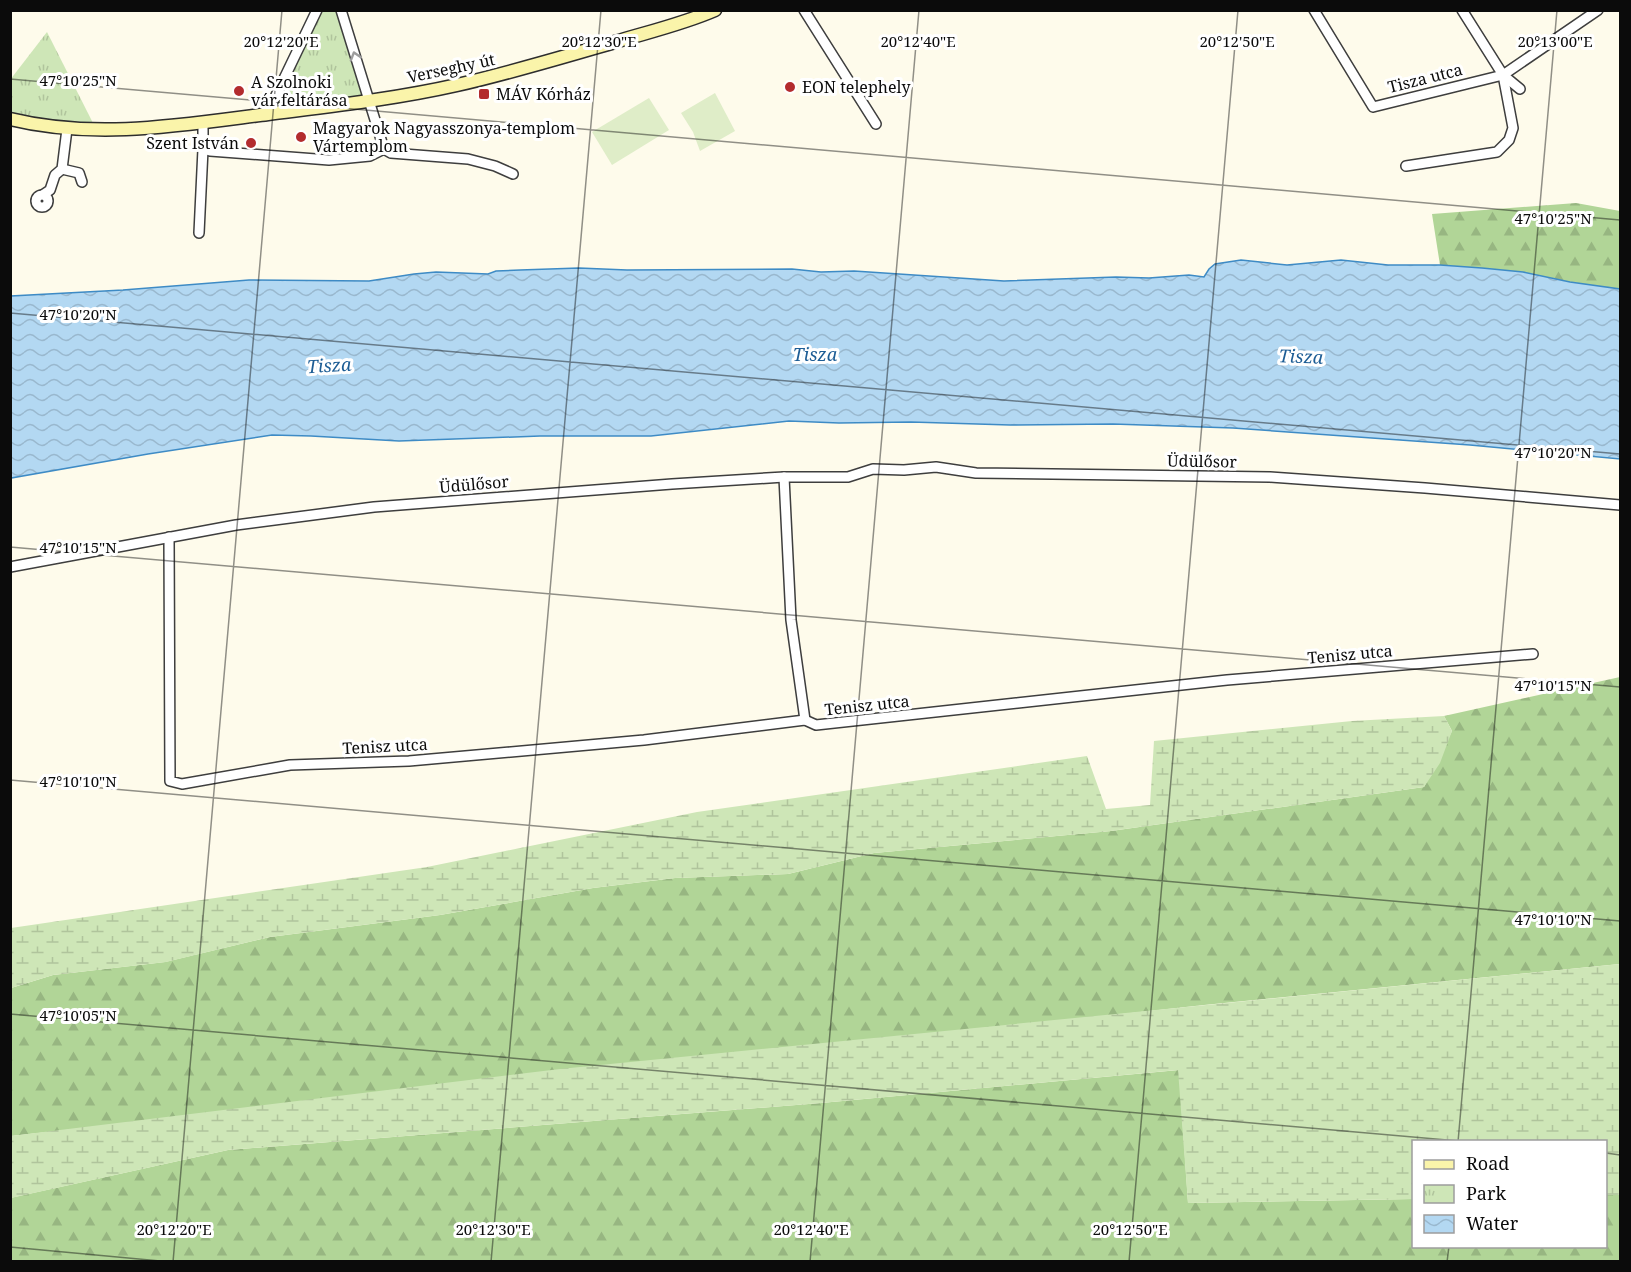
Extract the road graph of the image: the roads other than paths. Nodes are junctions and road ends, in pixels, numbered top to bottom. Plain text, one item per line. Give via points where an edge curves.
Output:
1 (317, 10) edge
2 (341, 10) edge
3 (715, 10) edge
4 (804, 10) edge
5 (1314, 10) edge
6 (1462, 10) edge
7 (1598, 10) edge
8 (1503, 75) junction
9 (1520, 89) dead end
10 (369, 101) junction
11 (267, 114) junction
12 (10, 119) edge
13 (202, 123) junction
14 (876, 124) dead end
15 (67, 129) junction
16 (384, 148) junction
17 (203, 149) junction
18 (1406, 166) dead end
19 (62, 169) junction
20 (513, 174) dead end
21 (82, 182) dead end
22 (44, 195) dead end
23 (199, 233) dead end
24 (784, 477) junction
25 (1620, 505) edge
26 (169, 537) junction
27 (10, 567) edge
28 (1533, 654) dead end
29 (805, 720) junction

1 - 11 street
10 -> 2 street
3 - 10 main road, Verseghy út via 544,63
4 - 14 street
5 - 8 street, Tisza utca via 1373,107
6 - 8 street
7 - 8 street
8 - 9 street
8 - 18 street via 1513,128 1509,140 1497,152
10 - 11 main road, Verseghy út
10 - 16 street
11 - 13 main road, Verseghy út
12 - 15 main road, Verseghy út
13 - 15 main road, Verseghy út via 98,131
13 - 17 street
15 - 19 street
16 - 17 street via 370,156 329,160
16 - 20 street via 391,153 468,159
17 - 23 street
19 - 21 street via 79,173
19 - 22 street
24 - 25 street, Üdülősor via 848,477 873,469 936,467 976,473 1270,477
24 - 26 street, Üdülősor via 375,507
24 - 29 street via 791,620
26 - 27 street, Üdülősor
26 - 29 street, Tenisz utca via 170,781 182,784 290,765 409,761 644,740
28 - 29 street, Tenisz utca via 1227,680 816,725

